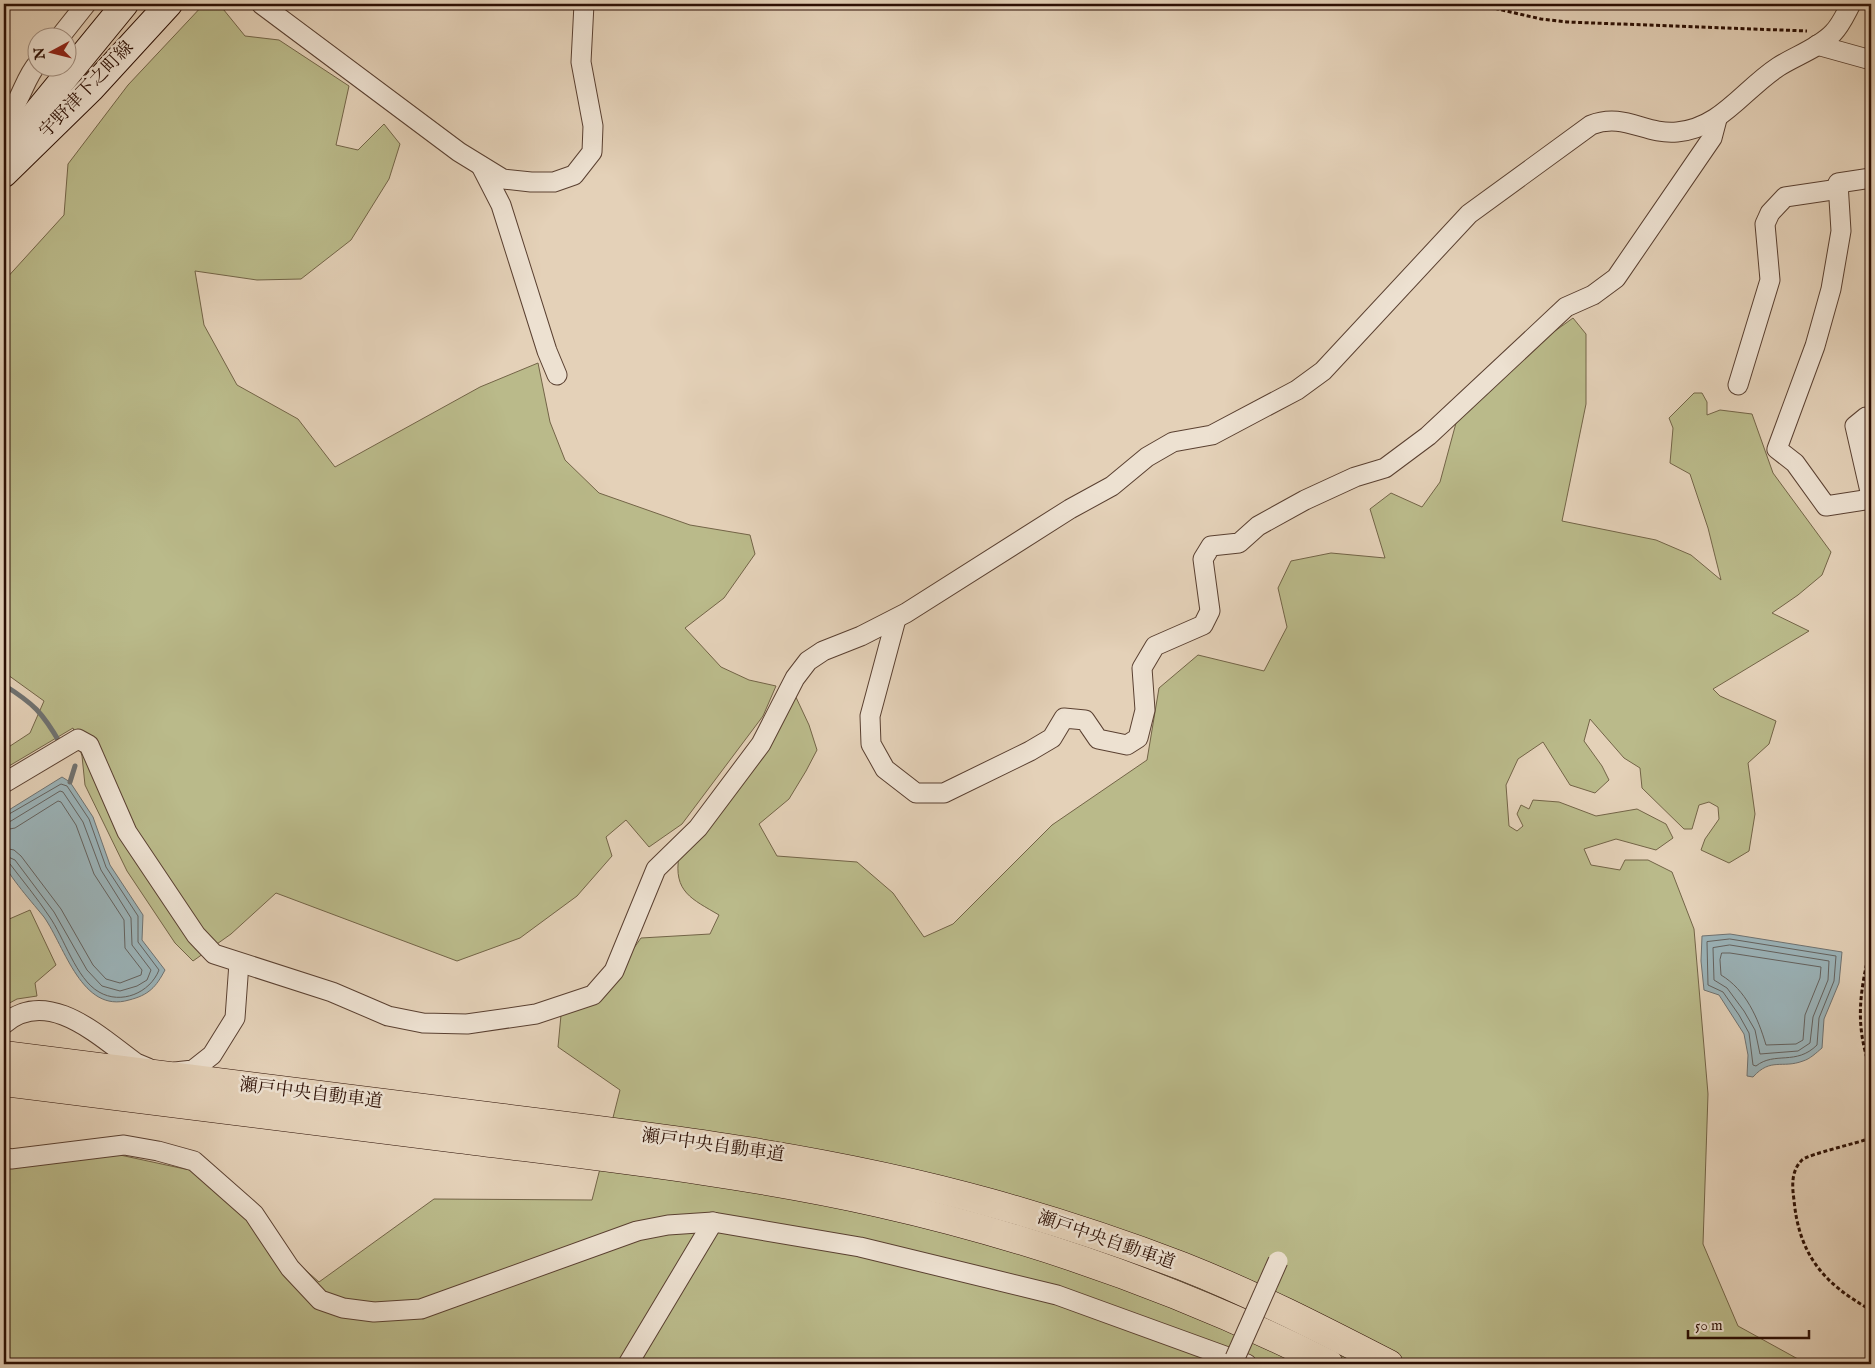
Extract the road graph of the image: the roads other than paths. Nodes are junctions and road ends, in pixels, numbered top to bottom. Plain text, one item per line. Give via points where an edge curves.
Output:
1 (86, 4) edge
2 (125, 4) edge
3 (169, 4) edge
4 (261, 4) edge
5 (584, 4) edge
6 (1851, 4) edge
7 (67, 28) edge
8 (1816, 45) junction
9 (1871, 60) edge
10 (28, 77) edge
11 (4, 118) edge
12 (1717, 119) junction
13 (4, 152) edge
14 (480, 165) junction
15 (4, 174) edge
16 (1871, 178) edge
17 (1839, 189) junction
18 (558, 375) dead end
19 (1738, 385) dead end
20 (1866, 417) dead end
21 (1871, 498) edge
22 (896, 618) junction
23 (4, 783) edge
24 (239, 963) junction
25 (4, 1024) edge
26 (4, 1055) edge
27 (4, 1082) edge
28 (4, 1157) edge
29 (713, 1222) junction
30 (1278, 1261) dead end
31 (1241, 1361) edge
32 (628, 1364) edge
33 (1329, 1364) edge
34 (1389, 1364) edge

1 - 7 street
2 - 13 main road, 宇野津下之町線
3 - 15 main road, 宇野津下之町線 via 92,88
4 - 14 street
5 - 14 street via 581,62 593,126 592,152 574,175 554,182 503,179
6 - 8 street via 1832,34
8 - 9 street
8 - 12 street via 1777,68
10 - 11 street via 12,111
12 - 22 street via 1693,130 1674,132 1619,120 1604,120 1591,125 1470,214 1323,371 1297,390 1212,435 1173,442 1147,457 1112,486
12 - 22 street via 1712,138 1616,278 1593,295 1566,307 1428,436 1385,468 1354,477 1305,500 1258,526 1240,543 1211,546 1203,559 1210,611 1202,625 1155,646 1142,668 1145,710 1138,738 1126,745 1098,739 1084,720 1064,718 1052,738 1030,751 944,793 916,793 885,769 871,744 870,716
14 - 18 street via 501,206 547,351
16 - 17 street via 1838,183
17 - 19 street via 1785,198 1764,224 1770,280
17 - 21 street via 1842,231 1831,289 1815,346 1777,450 1796,463 1826,506
20 - 21 street via 1855,426
22 - 24 street via 808,661 795,678 761,744 698,828 656,869 614,971 593,995 536,1014 467,1024 423,1023 388,1016 332,992
23 - 24 street via 78,739 89,745 127,832 196,935 214,954
24 - 25 street via 235,1018 212,1055 193,1070 163,1073 136,1064 70,1017 46,1010 26,1011 14,1015
26 - 34 highway, 瀬戸中央自動車道 via 678,1140 796,1158 884,1176 1069,1227 1183,1267 1294,1315
27 - 33 highway, 瀬戸中央自動車道 via 676,1166 880,1203 1069,1255 1174,1293
28 - 29 street via 11,1159 124,1145 194,1161 254,1214 290,1268 320,1300 342,1308 374,1312 422,1309 637,1231
29 - 31 street via 860,1247 1057,1295
29 - 32 street
30 - 31 street, bridge

